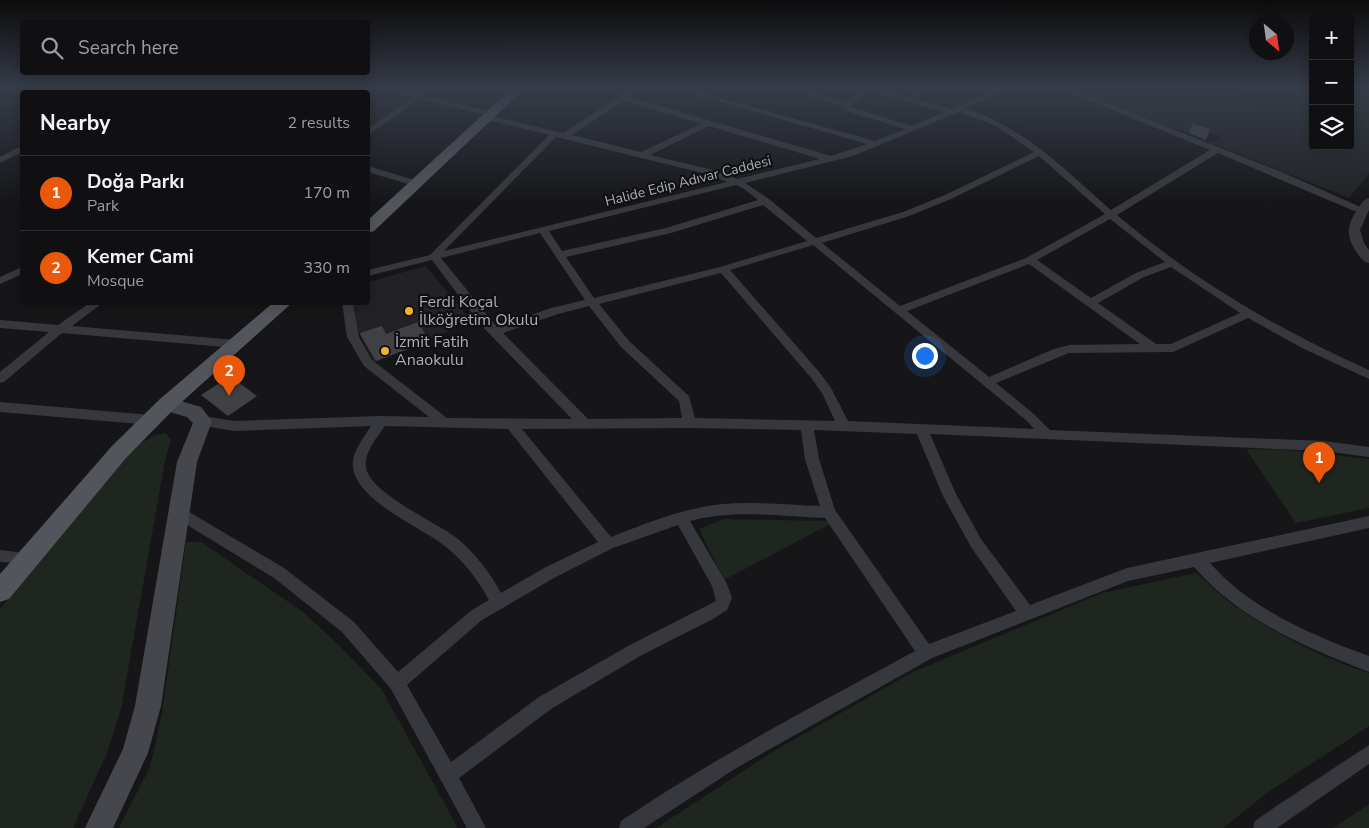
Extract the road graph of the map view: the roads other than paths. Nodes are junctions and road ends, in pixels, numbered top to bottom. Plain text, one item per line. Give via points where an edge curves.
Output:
1 (476, 127) edge
2 (528, 127) edge
3 (573, 127) edge
4 (701, 127) edge
5 (721, 127) edge
6 (814, 127) edge
7 (905, 127) edge
8 (918, 127) edge
9 (1001, 127) edge
10 (1159, 127) edge
11 (913, 129) junction
12 (559, 135) junction
13 (876, 144) junction
14 (1216, 150) junction
15 (20, 151) edge
16 (1040, 152) junction
17 (642, 155) junction
18 (0, 160) edge
19 (830, 160) junction
20 (370, 170) edge
21 (739, 182) junction
22 (415, 183) junction
23 (766, 201) junction
24 (1366, 206) edge
25 (1110, 215) junction
26 (370, 226) edge
27 (543, 230) junction
28 (816, 241) junction
29 (434, 256) junction
30 (560, 256) junction
31 (1369, 259) edge
32 (1030, 260) junction
33 (1172, 263) junction
34 (723, 269) junction
35 (20, 271) edge
36 (370, 272) edge
37 (0, 281) edge
38 (591, 301) junction
39 (1090, 303) junction
40 (95, 305) edge
41 (282, 305) edge
42 (348, 305) edge
43 (899, 310) junction
44 (1248, 314) junction
45 (0, 324) edge
46 (60, 329) junction
47 (494, 332) junction
48 (236, 344) junction
49 (1153, 348) junction
50 (1369, 375) edge
51 (0, 379) edge
52 (988, 382) junction
53 (0, 407) edge
54 (159, 412) junction
55 (203, 421) junction
56 (381, 422) junction
57 (583, 422) junction
58 (688, 422) junction
59 (444, 423) junction
60 (511, 424) junction
61 (807, 425) junction
62 (844, 426) junction
63 (922, 430) junction
64 (1047, 434) junction
65 (1369, 452) edge
66 (829, 512) junction
67 (180, 513) junction
68 (681, 518) junction
69 (1369, 522) edge
70 (608, 544) junction
71 (0, 556) edge
72 (28, 558) junction
73 (1197, 559) junction
74 (0, 591) edge
75 (498, 602) junction
76 (1026, 613) junction
77 (926, 653) junction
78 (1369, 664) edge
79 (397, 683) junction
80 (1369, 754) edge
81 (447, 776) junction
82 (99, 828) edge
83 (478, 828) edge
84 (628, 828) edge
85 (1262, 828) edge

1 - 22 main road
2 - 12 street
3 - 12 street
4 - 17 street
5 - 19 street
6 - 13 street
7 - 11 street
8 - 11 street, Halide Edip Adıvar Caddesi
9 - 16 street
10 - 14 street
11 - 13 street, Halide Edip Adıvar Caddesi
12 - 17 street
12 - 29 street
13 - 19 street, Halide Edip Adıvar Caddesi
14 - 24 street
14 - 25 street
15 - 18 street
16 - 25 street
16 - 28 street via 919,209
17 - 21 street via 714,172
19 - 21 street, Halide Edip Adıvar Caddesi
20 - 22 street
21 - 23 street
21 - 27 street, Halide Edip Adıvar Caddesi
22 - 26 main road
23 - 28 street
23 - 30 street via 668,230
24 - 31 street via 1355,222 1354,234 1360,249
25 - 32 street
25 - 33 street
27 - 29 street, Halide Edip Adıvar Caddesi
27 - 30 street
28 - 34 street
28 - 43 street
29 - 36 street, Halide Edip Adıvar Caddesi
29 - 47 street
30 - 38 street
32 - 39 street
32 - 43 street
33 - 39 street via 1140,275
33 - 44 street
34 - 38 street
34 - 62 street via 816,376
35 - 37 street
38 - 47 street
38 - 58 street via 625,344 685,399
39 - 49 street
40 - 46 street
41 - 48 main road
42 - 59 street via 353,337 368,364
43 - 52 street
44 - 49 street via 1173,348
44 - 50 street via 1308,349
45 - 46 street
46 - 48 street
46 - 51 street
47 - 57 street
48 - 54 main road
49 - 52 street via 1058,352
52 - 64 street
53 - 54 street
54 - 55 main road via 194,412
54 - 72 main road via 119,452
55 - 56 street via 235,426
55 - 67 main road via 188,462
56 - 59 street
56 - 75 street via 365,448 359,466 362,477 375,492 450,542 473,563
57 - 58 street
57 - 60 street
58 - 61 street
59 - 60 street
60 - 70 street
61 - 62 street
61 - 66 street via 812,459
62 - 63 street
63 - 64 street
63 - 76 street via 950,496 976,543
64 - 65 street via 1324,446
66 - 68 street via 733,509
66 - 77 street
67 - 79 street via 279,573 348,627
67 - 82 main road via 148,706 134,753
68 - 70 street
68 - 81 street via 719,584 724,598 722,605 545,703
69 - 73 street
70 - 75 street via 549,572
71 - 72 street
72 - 74 main road
73 - 76 street via 1127,575
73 - 78 street via 1236,598 1267,618 1305,638
75 - 79 street via 477,615
76 - 77 street
77 - 84 street via 732,761
79 - 81 street
80 - 85 street
81 - 83 street

